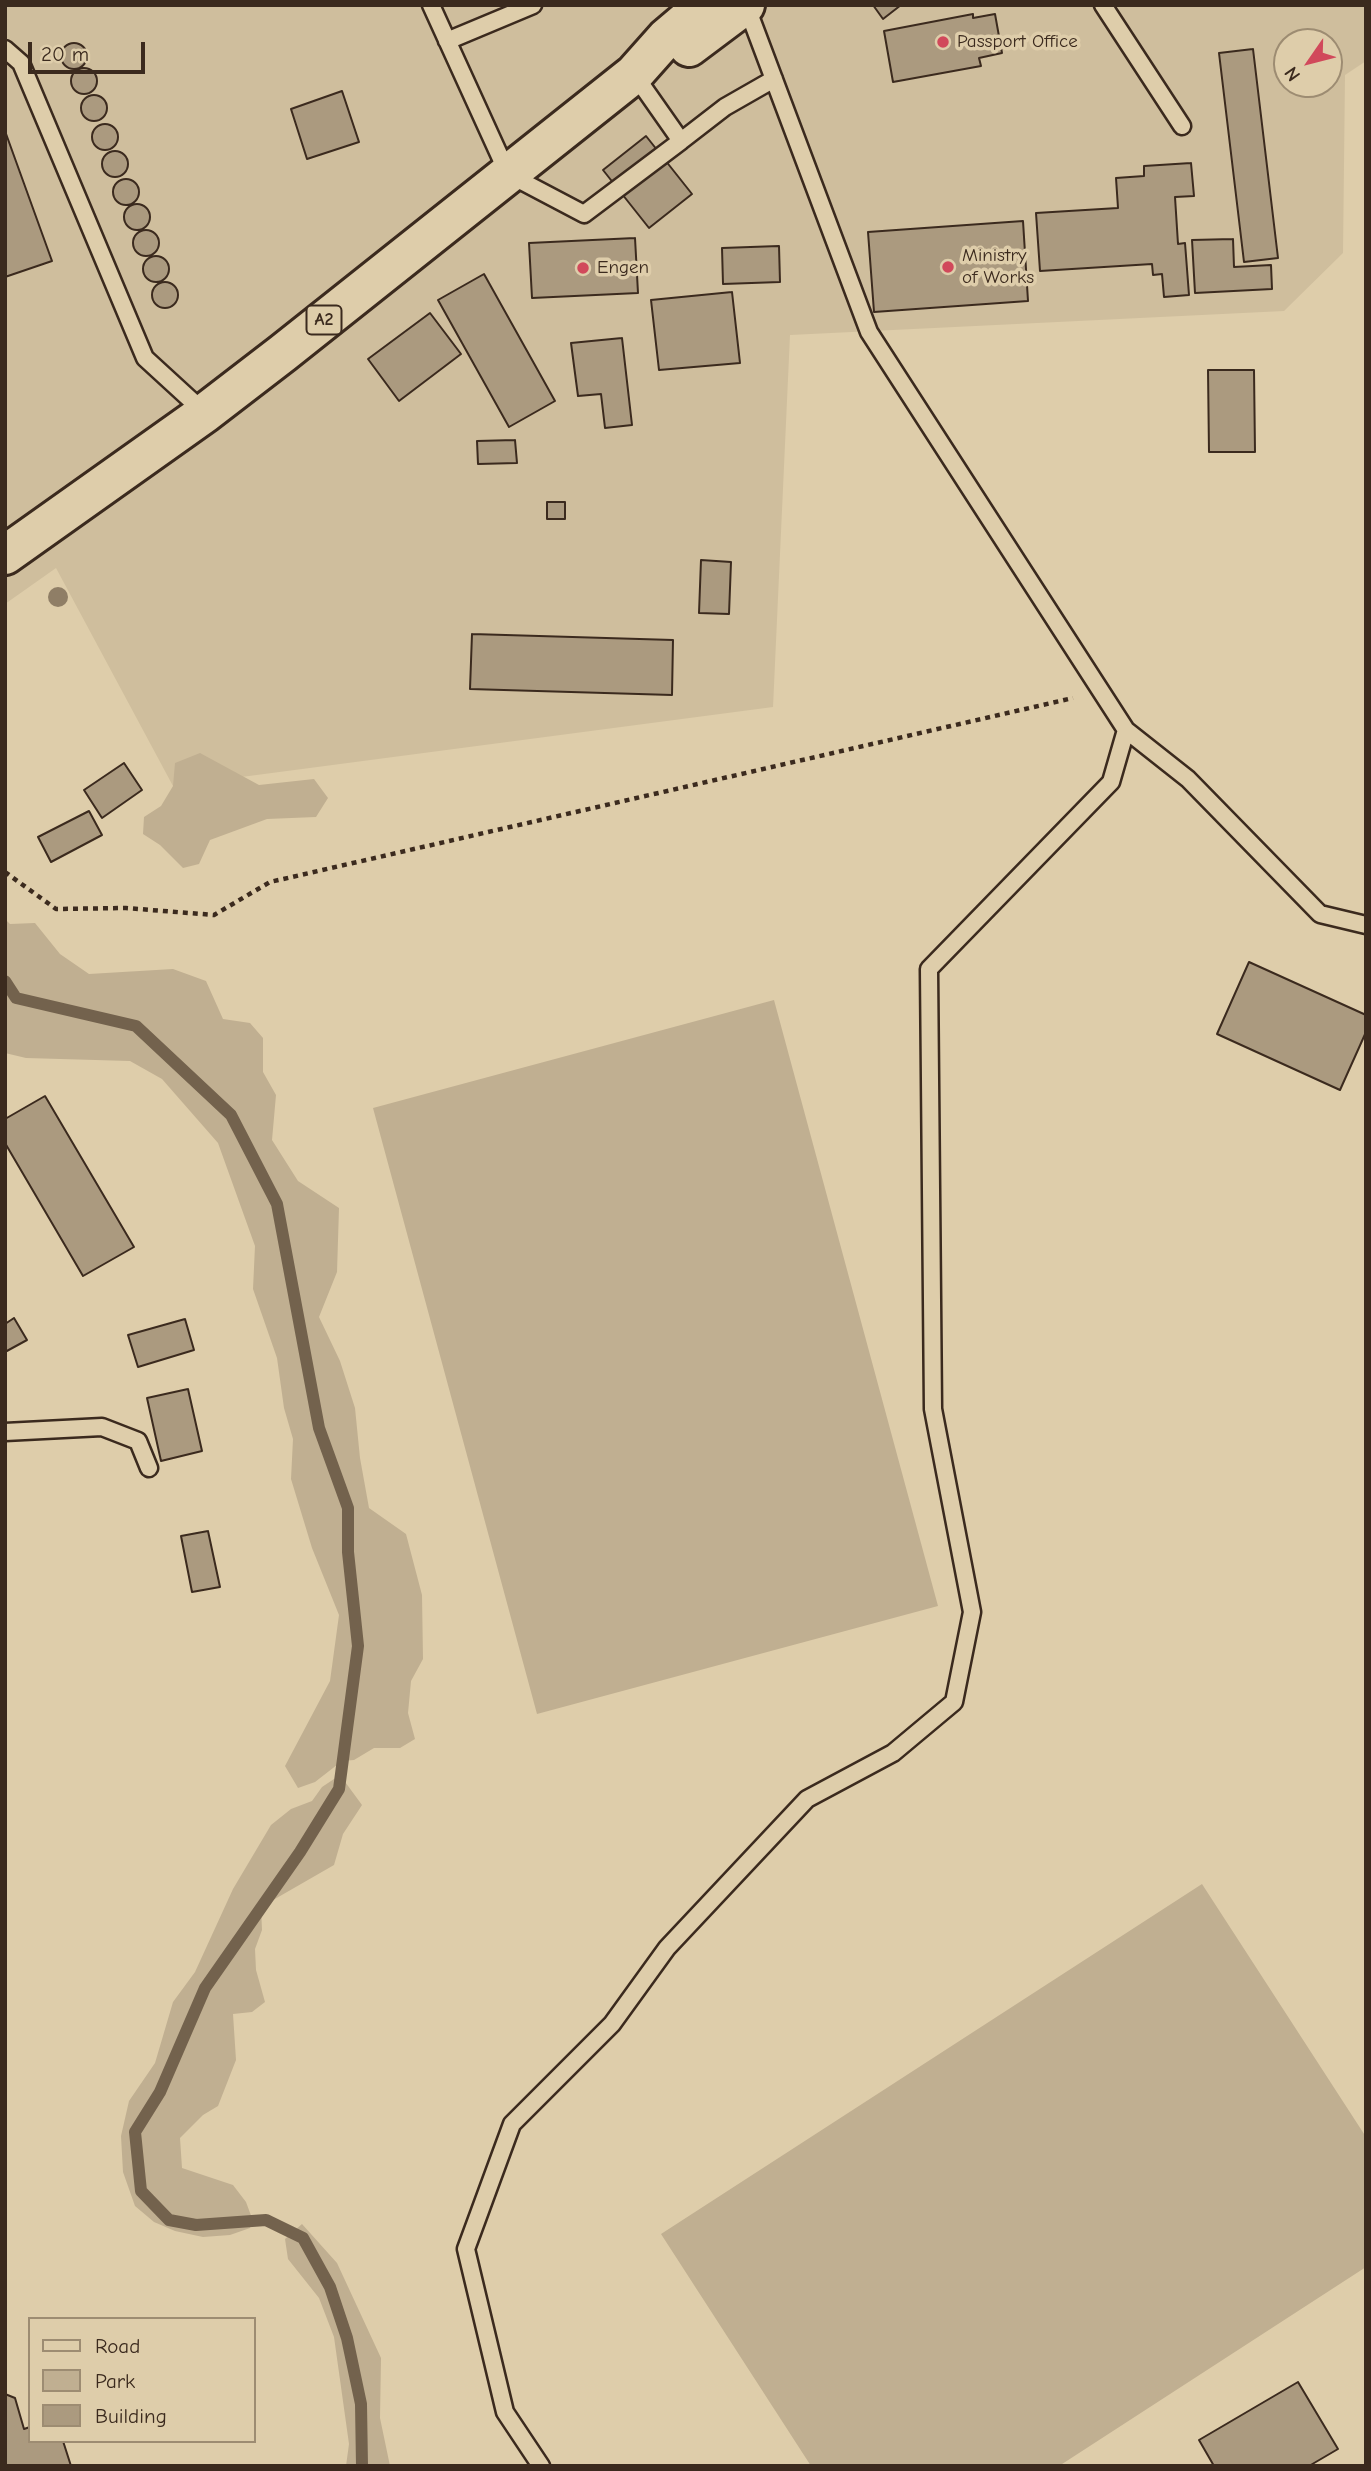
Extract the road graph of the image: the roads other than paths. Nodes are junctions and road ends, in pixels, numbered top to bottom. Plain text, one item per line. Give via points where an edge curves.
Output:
1 (431, 5) edge
2 (533, 5) edge
3 (705, 5) edge
4 (746, 5) edge
5 (1103, 5) edge
6 (447, 41) junction
7 (5, 49) edge
8 (634, 74) junction
9 (774, 79) junction
10 (1182, 126) dead end
11 (681, 141) junction
12 (508, 174) junction
13 (205, 414) junction
14 (5, 555) edge
15 (1126, 730) junction
16 (1366, 925) edge
17 (5, 1432) edge
18 (149, 1468) dead end
19 (541, 2466) edge

1 - 6 lane
2 - 6 lane
3 - 8 main road, A2 via 666,38
4 - 8 main road, A2 via 678,55
4 - 9 lane
5 - 10 lane
6 - 12 lane
7 - 13 lane via 21,63 145,358
8 - 11 lane
8 - 12 main road, A2
9 - 11 lane via 725,107
9 - 15 lane via 869,332
11 - 12 lane via 584,214
12 - 13 main road, A2
13 - 14 main road, A2
15 - 16 lane via 1188,779 1320,915
15 - 19 lane via 1111,782 929,969 933,1409 972,1612 954,1702 893,1753 807,1798 667,1948 612,2024 512,2124 466,2249 505,2412
17 - 18 lane via 102,1427 138,1441

